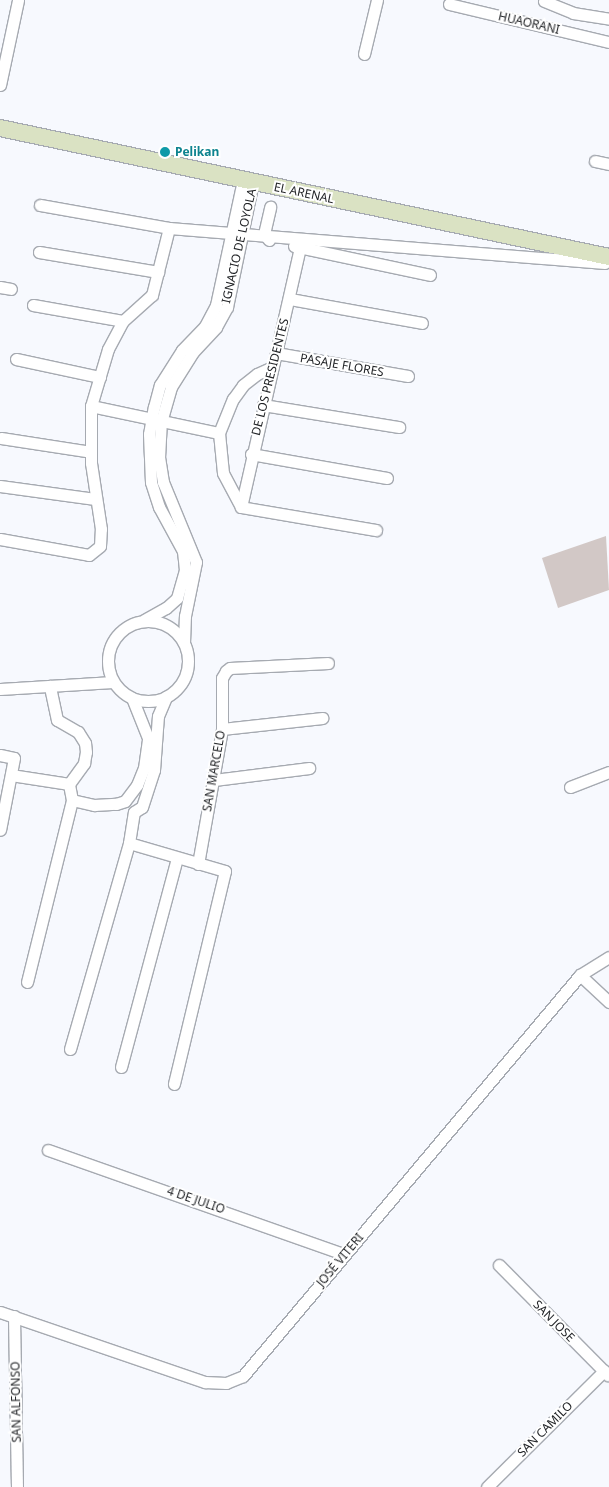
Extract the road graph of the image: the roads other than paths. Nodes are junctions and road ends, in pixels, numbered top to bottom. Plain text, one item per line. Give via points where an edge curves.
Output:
1 (18, 0) edge
2 (377, 0) edge
3 (544, 2) dead end
4 (449, 4) dead end
5 (609, 19) edge
6 (609, 42) edge
7 (364, 54) dead end
8 (0, 85) edge
9 (0, 128) edge
10 (595, 161) dead end
11 (609, 164) edge
12 (248, 181) junction
13 (40, 205) dead end
14 (270, 207) dead end
15 (169, 228) junction
16 (300, 247) junction
17 (39, 252) dead end
18 (609, 257) edge
19 (609, 263) edge
20 (158, 272) junction
21 (430, 275) dead end
22 (290, 299) junction
23 (33, 305) dead end
24 (123, 322) junction
25 (422, 323) dead end
26 (276, 353) junction
27 (16, 359) dead end
28 (273, 367) junction
29 (408, 376) dead end
30 (100, 377) junction
31 (263, 405) junction
32 (91, 406) junction
33 (156, 421) junction
34 (399, 427) dead end
35 (219, 433) junction
36 (1, 438) edge
37 (91, 452) junction
38 (251, 454) junction
39 (387, 478) dead end
40 (0, 486) edge
41 (95, 499) junction
42 (241, 507) junction
43 (168, 512) junction
44 (376, 530) dead end
45 (0, 539) edge
46 (144, 620) junction
47 (184, 643) junction
48 (328, 663) dead end
49 (113, 682) junction
50 (50, 686) junction
51 (0, 689) edge
52 (166, 697) junction
53 (132, 698) junction
54 (322, 718) dead end
55 (222, 729) junction
56 (0, 755) edge
57 (309, 768) dead end
58 (609, 772) edge
59 (11, 775) junction
60 (214, 780) junction
61 (69, 784) junction
62 (570, 787) dead end
63 (72, 800) junction
64 (125, 801) junction
65 (134, 812) junction
66 (0, 830) edge
67 (129, 843) junction
68 (177, 858) junction
69 (198, 864) junction
70 (609, 957) edge
71 (580, 976) junction
72 (26, 982) dead end
73 (609, 1002) edge
74 (70, 1049) dead end
75 (121, 1067) dead end
76 (174, 1084) dead end
77 (48, 1150) dead end
78 (344, 1254) junction
79 (499, 1265) dead end
80 (0, 1312) edge
81 (14, 1316) junction
82 (606, 1374) edge
83 (17, 1487) edge
84 (487, 1487) edge

1 - 8 street
2 - 7 street
3 - 5 street via 573,13
4 - 6 street, HUAORANI
9 - 12 street, EL ARENAL
10 - 11 street
12 - 18 street, EL ARENAL
12 - 33 street, IGNACIO DE LOYOLA via 226,307 216,327 190,349
13 - 15 street
14 - 16 street via 264,234 268,240
15 - 19 street
15 - 20 street
16 - 21 street
16 - 22 street, DE LOS PRESIDENTES
17 - 20 street
20 - 24 street via 152,295
22 - 25 street
22 - 26 street, DE LOS PRESIDENTES
23 - 24 street
24 - 30 street via 108,349
26 - 28 street, DE LOS PRESIDENTES
26 - 29 street, PASAJE FLORES
27 - 30 street
28 - 31 street, DE LOS PRESIDENTES
28 - 35 street via 243,385 232,399
30 - 32 street
31 - 34 street
31 - 38 street, DE LOS PRESIDENTES
32 - 33 street
32 - 37 street
33 - 35 street
33 - 43 street, IGNACIO DE LOYOLA
35 - 42 street via 223,473
36 - 37 street
37 - 41 street
38 - 39 street
38 - 42 street, DE LOS PRESIDENTES
40 - 41 street
41 - 45 street via 101,529 100,546 89,555
42 - 44 street
43 - 46 street, IGNACIO DE LOYOLA via 182,551 183,579 177,598
43 - 47 street, IGNACIO DE LOYOLA via 196,562 185,616
46 - 47 street via 162,623 177,632
46 - 49 street via 126,628 112,643 108,656
47 - 52 street via 188,655 184,680
48 - 55 street, SAN MARCELO via 230,668 222,678
49 - 50 street
49 - 53 street
50 - 51 street
50 - 61 street via 57,720 78,732 86,743 84,763
52 - 53 street via 154,701
52 - 65 street via 158,716 154,770 142,807
53 - 64 street via 148,738 144,768
54 - 55 street
55 - 60 street, SAN MARCELO
56 - 59 street via 14,758
57 - 60 street
58 - 62 street
59 - 61 street
59 - 66 street
60 - 69 street, SAN MARCELO
61 - 63 street
63 - 64 street via 116,804
63 - 72 street
64 - 65 street
65 - 67 street
67 - 68 street
67 - 74 street
68 - 69 street
68 - 75 street
69 - 76 street via 225,871
70 - 71 street, JOSÉ VITERI
71 - 73 street
71 - 78 street, JOSÉ VITERI
77 - 78 street, 4 DE JULIO
78 - 81 street, JOSÉ VITERI via 243,1376 226,1383 205,1382
79 - 82 street, SAN JOSE
80 - 81 street, JOSÉ VITERI
81 - 83 street, SAN ALFONSO
82 - 84 street, SAN CAMILO

